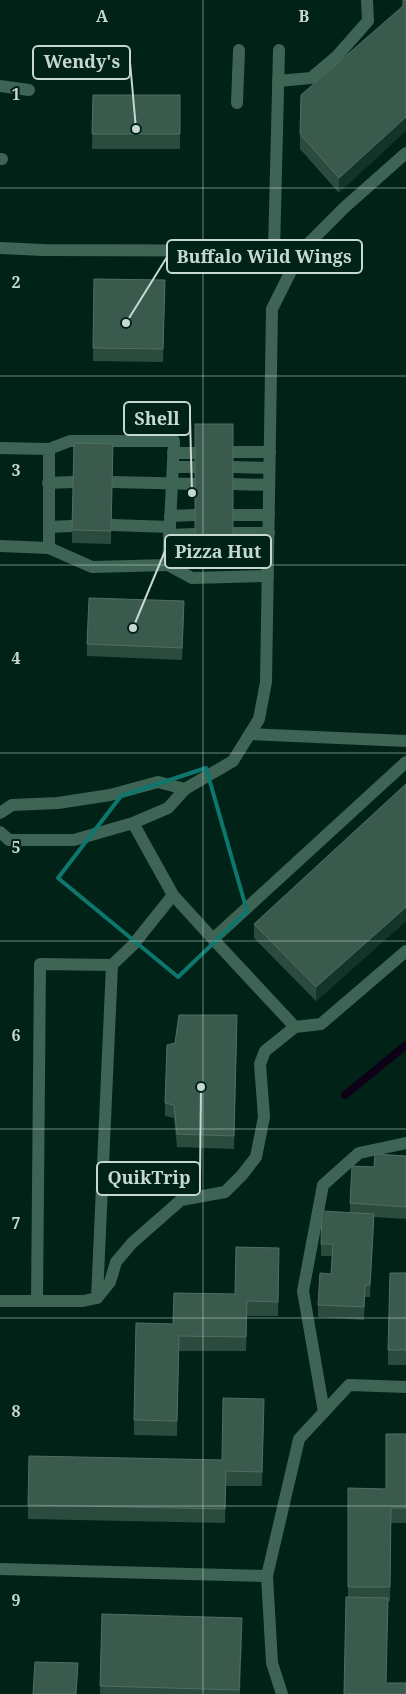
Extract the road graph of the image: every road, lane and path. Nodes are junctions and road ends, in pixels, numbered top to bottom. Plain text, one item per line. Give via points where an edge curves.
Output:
1 (367, 0) edge
2 (238, 50) dead end
3 (279, 50) dead end
4 (278, 81) junction
5 (0, 86) edge
6 (29, 90) dead end
7 (237, 103) dead end
8 (406, 153) edge
9 (0, 248) edge
10 (274, 251) junction
11 (301, 251) junction
12 (0, 448) edge
13 (49, 449) junction
14 (233, 452) edge
15 (270, 452) junction
16 (173, 453) junction
17 (195, 453) edge
18 (172, 467) junction
19 (195, 467) edge
20 (234, 467) edge
21 (269, 468) junction
22 (73, 482) edge
23 (113, 482) edge
24 (48, 484) junction
25 (172, 484) junction
26 (195, 484) edge
27 (233, 484) edge
28 (269, 484) junction
29 (195, 515) edge
30 (233, 515) edge
31 (269, 515) junction
32 (112, 525) edge
33 (72, 526) edge
34 (170, 526) junction
35 (49, 527) junction
36 (233, 533) edge
37 (268, 533) junction
38 (195, 534) edge
39 (0, 546) edge
40 (49, 548) junction
41 (268, 548) junction
42 (195, 549) edge
43 (169, 550) junction
44 (233, 550) edge
45 (168, 565) junction
46 (268, 576) junction
47 (250, 734) junction
48 (406, 741) edge
49 (406, 762) edge
50 (185, 789) junction
51 (0, 813) edge
52 (133, 823) junction
53 (0, 832) edge
54 (173, 896) junction
55 (213, 940) junction
56 (406, 952) edge
57 (112, 965) junction
58 (295, 1027) junction
59 (406, 1143) edge
60 (96, 1298) junction
61 (0, 1301) edge
62 (37, 1301) junction
63 (406, 1387) edge
64 (324, 1412) junction
65 (0, 1569) edge
66 (267, 1576) junction
67 (282, 1694) edge

1 - 4 lane via 368,21 337,56 311,78
2 - 7 lane
3 - 4 lane
4 - 10 lane
5 - 6 lane
8 - 11 lane
9 - 10 lane
10 - 11 lane
11 - 15 lane via 272,309
12 - 13 lane
13 - 16 lane via 70,442 174,442
13 - 24 lane
14 - 15 lane
15 - 21 lane
16 - 17 lane
16 - 18 lane
18 - 19 lane
18 - 25 lane
20 - 21 lane
21 - 28 lane
22 - 24 lane
23 - 25 lane
24 - 35 lane
25 - 26 lane
25 - 34 lane
27 - 28 lane
28 - 31 lane
29 - 34 lane
30 - 31 lane
31 - 37 lane
32 - 34 lane
33 - 35 lane
34 - 38 lane
34 - 43 lane
35 - 40 lane
36 - 37 lane
37 - 41 lane
39 - 40 lane
40 - 45 lane via 92,567
41 - 44 lane
41 - 46 lane
42 - 43 lane
43 - 45 lane
45 - 46 lane via 192,578
46 - 47 lane via 266,682 259,719
47 - 48 lane
47 - 50 lane via 233,761
49 - 55 lane
50 - 51 lane via 158,782 110,795 58,803 12,805
50 - 52 lane via 168,808
52 - 53 lane via 74,840 9,840
52 - 54 lane
54 - 55 lane
54 - 57 lane
55 - 58 lane
56 - 58 lane via 321,1024
57 - 60 lane
57 - 62 lane via 40,964
58 - 60 lane via 266,1051 260,1064 264,1117 256,1157 224,1192 181,1200 116,1262 110,1282
59 - 64 lane via 359,1153 323,1185 303,1291
60 - 62 lane
61 - 62 lane
63 - 64 lane via 349,1385
64 - 66 lane via 300,1439
65 - 66 lane
66 - 67 lane via 272,1663

